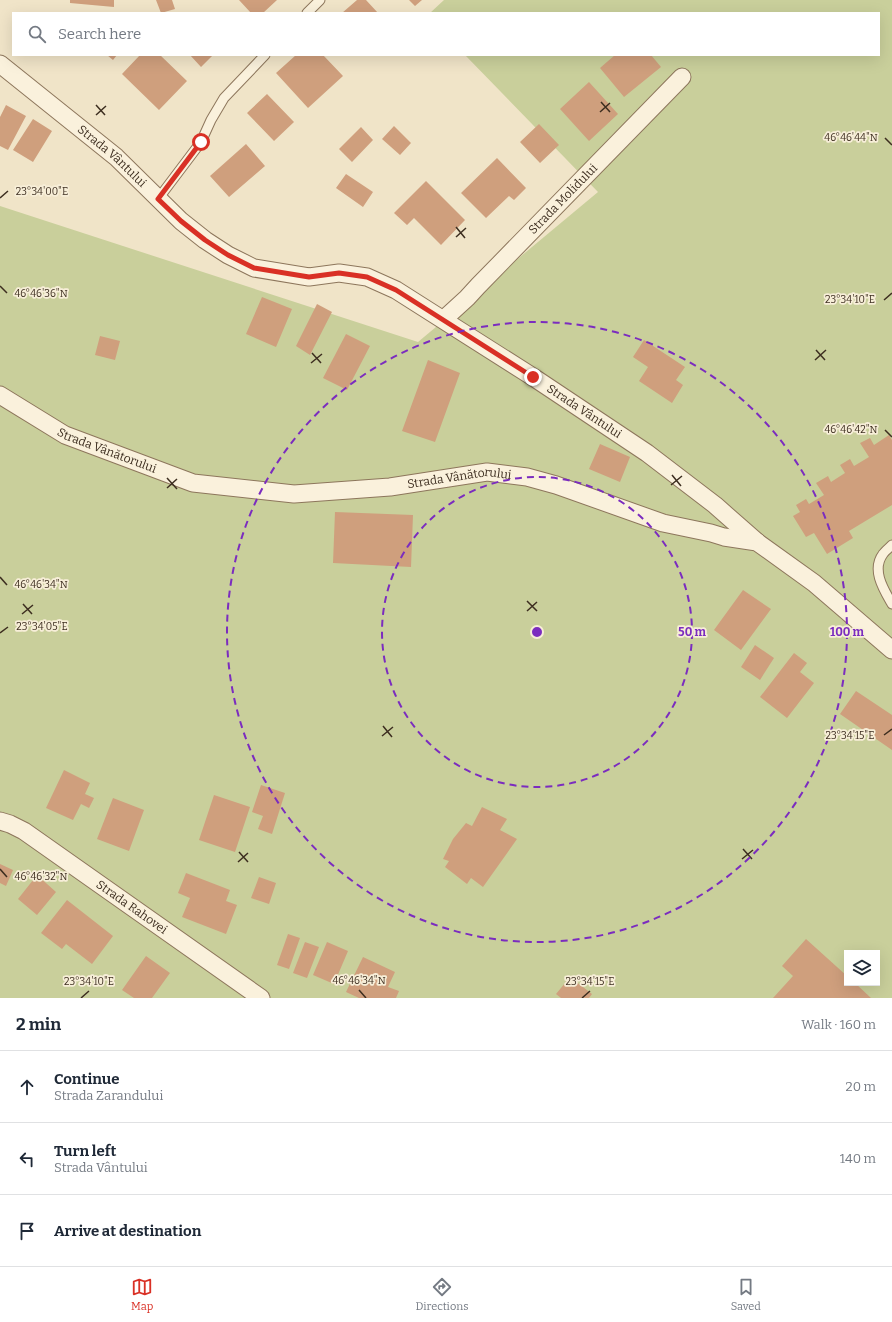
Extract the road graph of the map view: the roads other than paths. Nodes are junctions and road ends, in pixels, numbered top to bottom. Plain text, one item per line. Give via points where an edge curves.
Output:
1 (320, 0) edge
2 (308, 12) edge
3 (265, 56) edge
4 (0, 64) edge
5 (682, 77) dead end
6 (158, 199) junction
7 (444, 319) junction
8 (0, 395) edge
9 (757, 542) junction
10 (892, 545) edge
11 (892, 604) edge
12 (892, 650) edge
13 (0, 821) edge
14 (261, 998) edge

1 - 2 lane
3 - 6 lane via 224,98 201,142
4 - 6 street, Strada Vântului via 116,157
5 - 7 street, Strada Molidului
6 - 7 street, Strada Vântului via 205,240 254,268 309,277 339,273 367,277 396,290
7 - 9 street, Strada Vântului via 647,453 715,504
8 - 9 street, Strada Vânătorului via 65,435 193,483 294,494 390,487 487,472 527,477 663,523
9 - 12 street, Strada Vânătorului via 814,583
10 - 11 lane via 882,554 878,563 880,583
13 - 14 street, Strada Rahovei via 24,831

